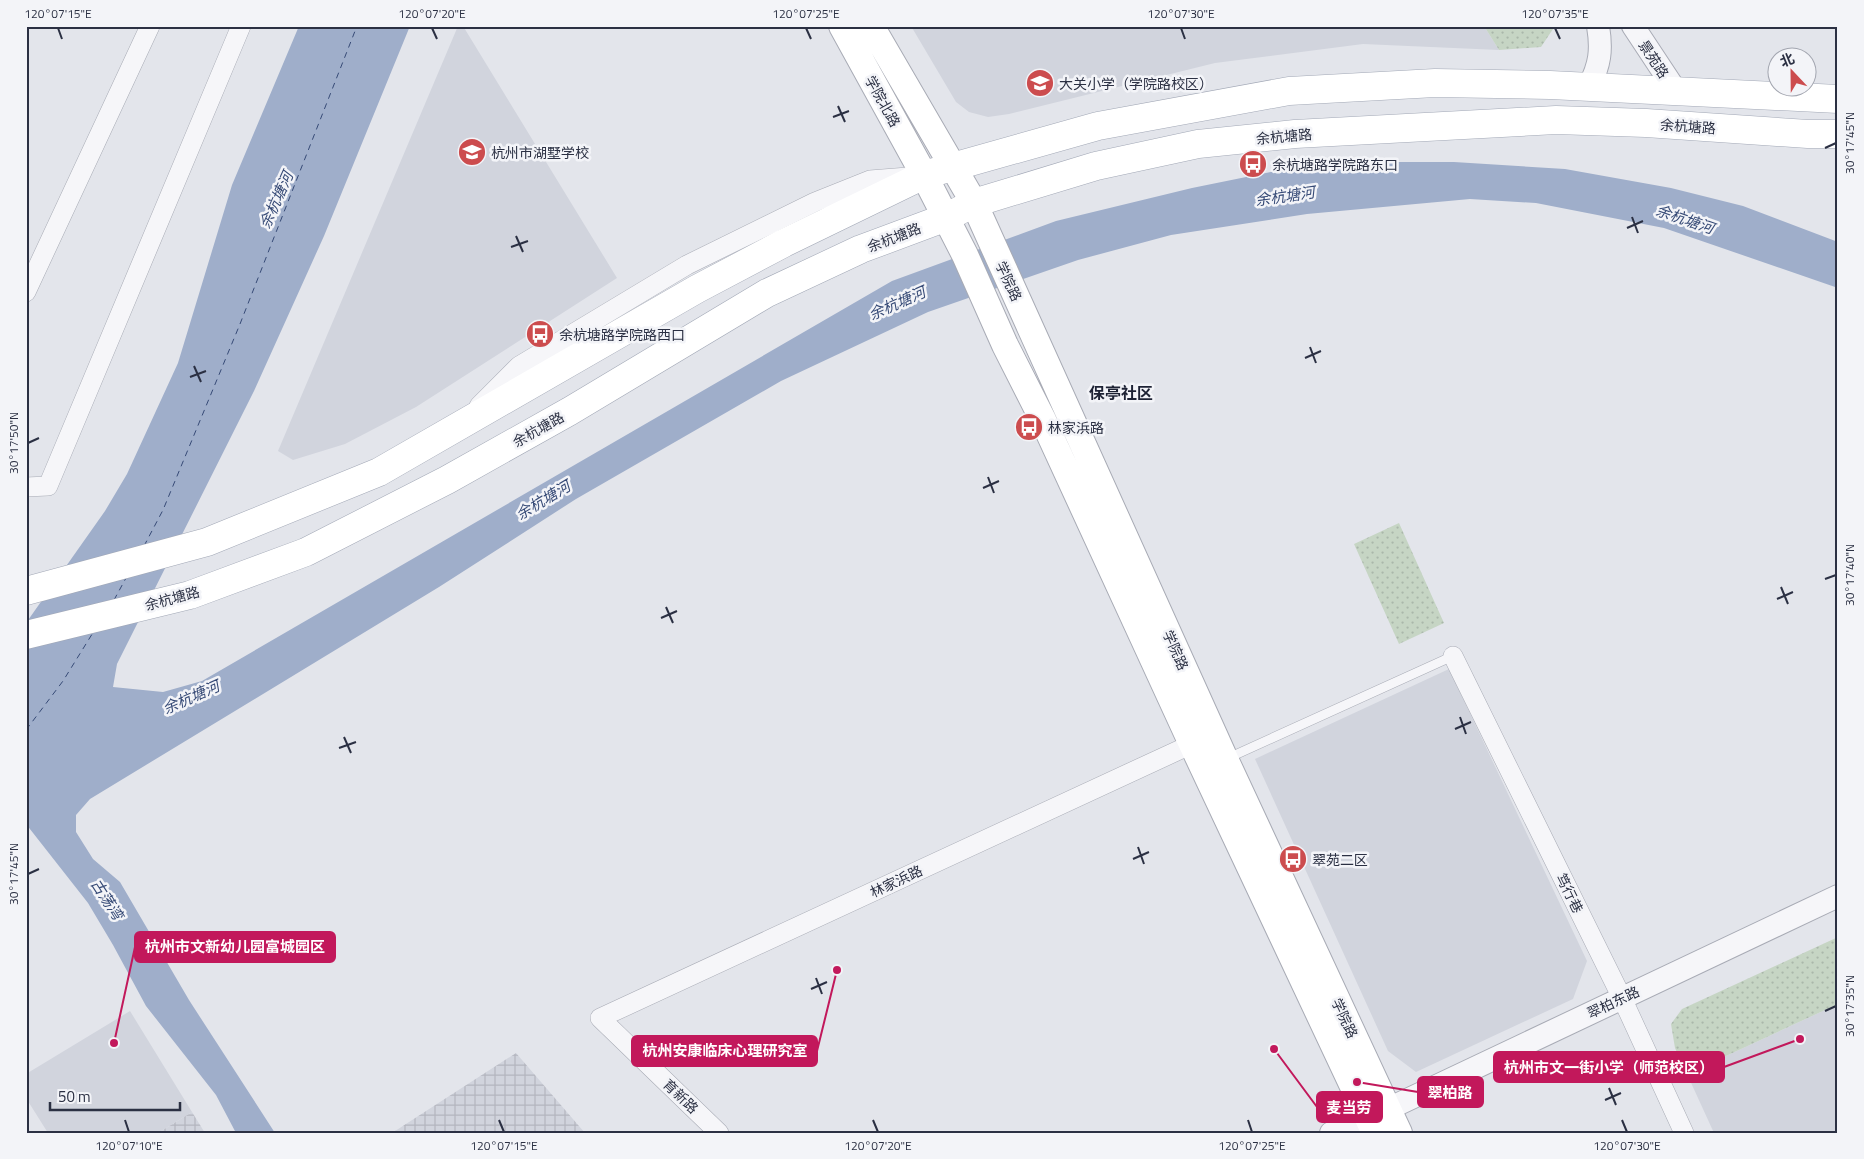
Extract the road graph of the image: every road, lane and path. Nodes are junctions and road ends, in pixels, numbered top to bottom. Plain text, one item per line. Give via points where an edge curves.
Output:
1 (150, 26) edge
2 (242, 26) edge
3 (842, 26) edge
4 (871, 26) edge
5 (1598, 26) edge
6 (1633, 26) edge
7 (1589, 86) junction
8 (1676, 91) junction
9 (1838, 99) edge
10 (1838, 134) edge
11 (954, 167) junction
12 (924, 175) junction
13 (974, 203) junction
14 (946, 217) junction
15 (26, 292) edge
16 (26, 487) edge
17 (26, 591) edge
18 (26, 635) edge
19 (1454, 656) joint
20 (1192, 744) junction
21 (1225, 759) junction
22 (1838, 896) edge
23 (1622, 998) junction
24 (600, 1018) joint
25 (1376, 1119) edge
26 (719, 1133) edge
27 (1331, 1133) edge
28 (1399, 1133) edge
29 (1684, 1133) edge

1 - 15 street
2 - 16 street via 48,486
3 - 12 main road, 学院北路
4 - 11 main road, 学院北路
5 - 7 street via 1601,44 1597,70
6 - 8 street, 景苑路
7 - 8 main road
7 - 11 main road via 1435,84 1289,91 1098,126
8 - 9 main road
10 - 13 main road, 余杭塘路 via 1556,120 1295,134 1198,144 1142,156 1096,166
11 - 12 main road
11 - 13 main road, 学院路
12 - 14 main road, 学院路
12 - 17 main road via 697,289 379,472 207,542
13 - 14 main road, 余杭塘路
13 - 21 main road, 学院路
14 - 18 main road, 余杭塘路 via 861,249 767,293 447,480 306,552 190,594
14 - 20 main road, 学院路
19 - 21 lane
19 - 23 street, 笃行巷
20 - 24 street, 林家浜路
20 - 25 main road, 学院路
21 - 25 main road, 学院路
22 - 23 street, 翠柏东路
23 - 25 street, 翠柏东路
23 - 29 street, 笃行巷
24 - 26 street, 育新路
25 - 27 street, 翠柏东路
25 - 28 main road, 学院路

